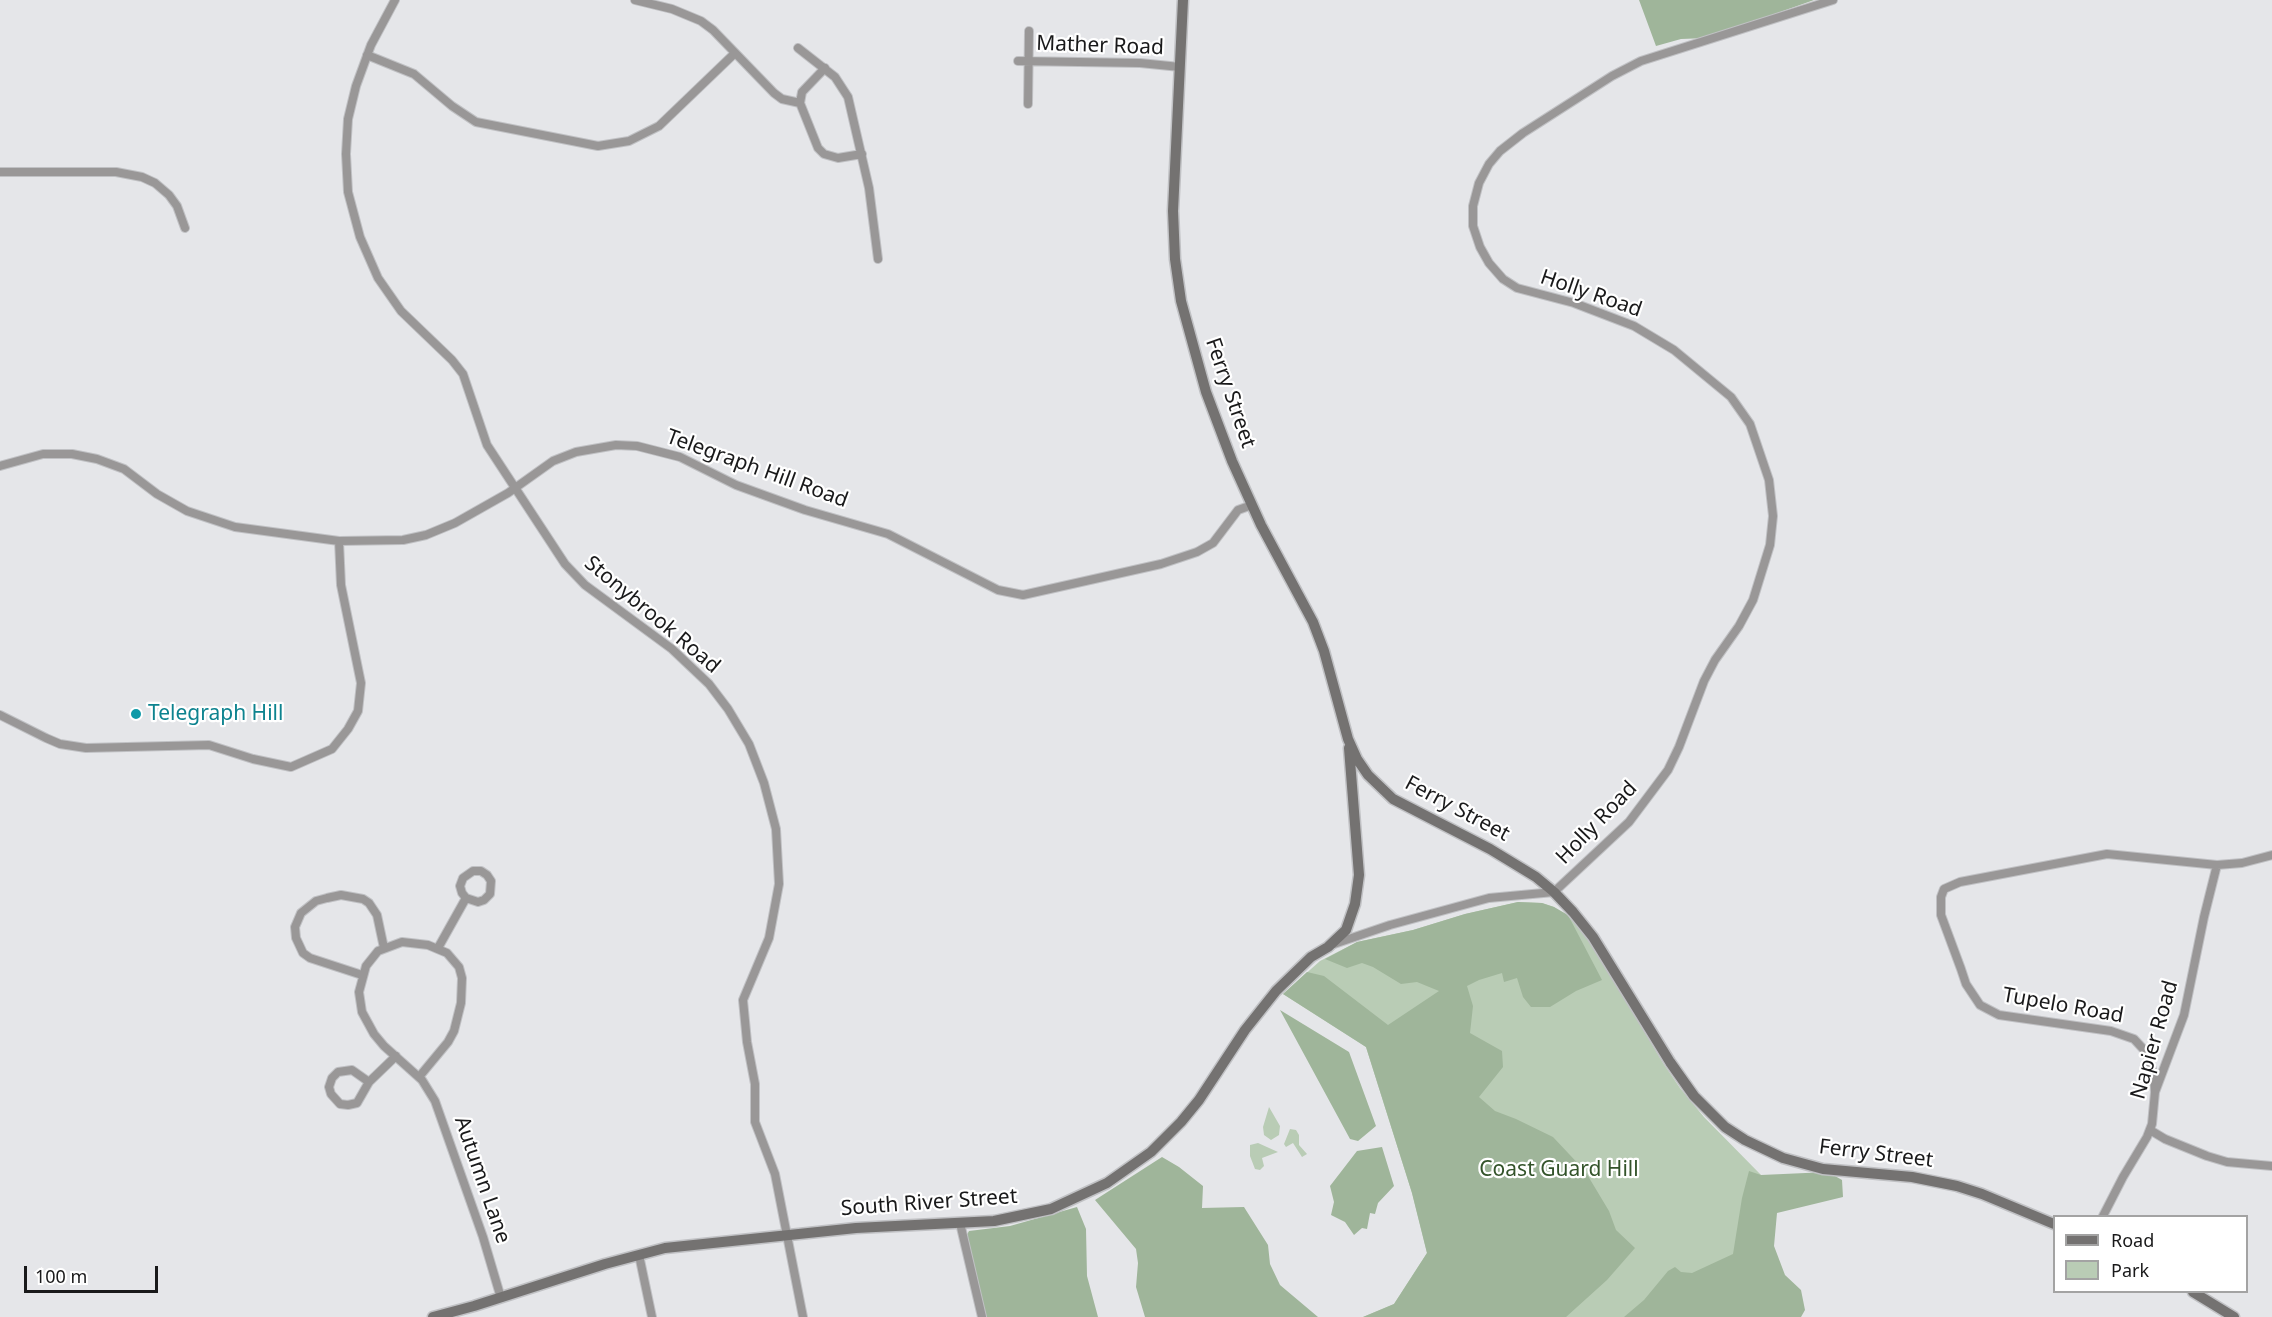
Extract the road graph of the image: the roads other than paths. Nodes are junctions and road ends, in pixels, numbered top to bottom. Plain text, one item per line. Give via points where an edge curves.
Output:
1 (395, 0) edge
2 (634, 0) edge
3 (1183, 0) edge
4 (1833, 0) edge
5 (1029, 31) dead end
6 (798, 48) dead end
7 (735, 53) junction
8 (367, 55) junction
9 (1018, 61) dead end
10 (1029, 62) junction
11 (1180, 67) junction
12 (825, 68) junction
13 (800, 103) junction
14 (1028, 104) dead end
15 (862, 154) junction
16 (0, 172) edge
17 (185, 228) dead end
18 (878, 259) dead end
19 (0, 466) edge
20 (515, 487) junction
21 (1252, 505) junction
22 (339, 541) junction
23 (0, 716) edge
24 (1348, 739) junction
25 (2272, 855) edge
26 (2217, 864) junction
27 (1554, 892) junction
28 (466, 898) junction
29 (1328, 947) junction
30 (384, 948) junction
31 (438, 948) junction
32 (362, 975) junction
33 (396, 1056) junction
34 (419, 1077) junction
35 (369, 1082) junction
36 (2155, 1092) junction
37 (2150, 1130) junction
38 (2272, 1166) edge
39 (2104, 1215) edge
40 (960, 1223) junction
41 (2053, 1223) edge
42 (786, 1234) junction
43 (639, 1255) junction
44 (2195, 1293) edge
45 (501, 1298) junction
46 (433, 1317) edge
47 (652, 1317) edge
48 (803, 1317) edge
49 (982, 1317) edge
50 (2234, 1317) edge

1 - 8 street, Stonybrook Road
2 - 7 street via 701,21
3 - 11 street, Ferry Street
4 - 27 street, Holly Road via 1641,62 1612,76 1500,151 1479,183 1473,226 1488,263 1503,279 1517,288 1574,303 1634,326 1674,350 1731,397 1750,424 1760,450 1769,480 1773,516 1770,545 1753,600 1704,681 1668,770 1629,822
5 - 10 street
6 - 12 street
7 - 8 street via 659,126 629,141 598,146 476,122 414,74
7 - 13 street via 774,93
8 - 20 street, Stonybrook Road via 348,119 346,154 348,192 360,237 378,278 401,311 463,374 487,445
9 - 10 street, Mather Road
10 - 11 street, Mather Road
10 - 14 street
11 - 21 street, Ferry Street via 1173,211 1177,280 1206,392
12 - 13 street via 802,92
12 - 15 street via 848,98
13 - 15 street via 824,154 838,158
15 - 18 street
16 - 17 street via 116,172 142,177 169,195
19 - 22 street, Telegraph Hill Road via 43,454 97,459 124,469 187,511 235,527
20 - 21 street, Telegraph Hill Road via 553,461 576,452 616,445 637,446 680,457 736,485 805,510 888,534 998,590 1023,595 1161,564 1197,552 1213,543 1238,510
20 - 22 street, Telegraph Hill Road via 455,523 426,535 403,540
20 - 42 street, Stonybrook Road via 573,573 672,650 718,695 749,744 764,783 777,835 779,884 769,938 743,1000 755,1084 755,1122 775,1174
21 - 24 street, Ferry Street via 1313,622
22 - 23 street via 341,585 361,683 358,711 332,749 291,767 209,745 86,748 60,744
24 - 27 street, Ferry Street via 1368,775 1393,799 1490,849
24 - 29 street, South River Street via 1358,888 1346,930
25 - 26 street
26 - 36 street, Napier Road via 2184,1015
26 - 36 street, Tupelo Road via 2108,854 1960,882 1944,889 1941,897 1941,915 1966,984 1980,1005 1999,1015 2123,1034 2147,1053
27 - 29 street, South River Street via 1489,898
27 - 41 street, Ferry Street via 1593,937 1694,1096 1744,1140 1783,1158 1823,1169 1912,1177 1957,1186
28 - 28 street via 478,902 490,894 491,881 487,875 473,871 463,878 460,886
28 - 31 street
29 - 40 street, South River Street via 1311,957 1275,991 1188,1114 1131,1168 1087,1194 1051,1209 993,1221
30 - 31 street via 402,942
30 - 32 street via 372,957
30 - 32 street via 377,915 363,899 327,897 301,913 295,927 303,953
31 - 34 street via 459,967 463,989 459,1018 448,1042
32 - 33 street, Autumn Lane via 359,992 366,1021
33 - 34 street, Autumn Lane
33 - 35 street
34 - 45 street, Autumn Lane via 444,1121
35 - 35 street via 352,1070 345,1070 332,1078 329,1087 340,1104 348,1106 357,1103
36 - 37 street, Napier Road
37 - 38 street via 2227,1162
37 - 39 street, Napier Road
40 - 42 street, South River Street
40 - 49 street
42 - 43 street, South River Street
42 - 48 street, Stonybrook Road
43 - 45 street, South River Street
43 - 47 street
44 - 50 street
45 - 46 street, South River Street

